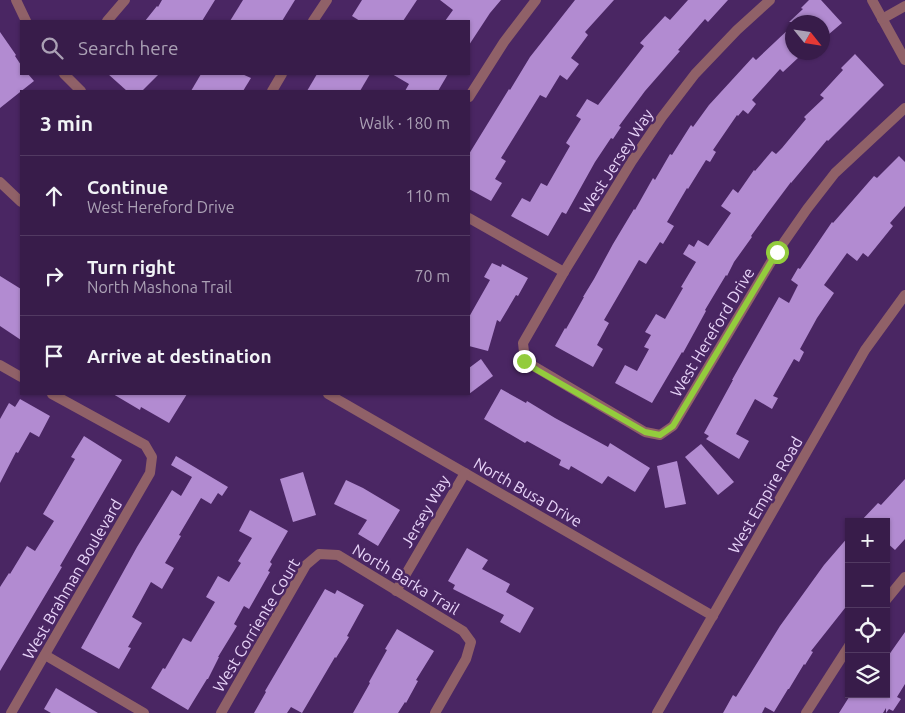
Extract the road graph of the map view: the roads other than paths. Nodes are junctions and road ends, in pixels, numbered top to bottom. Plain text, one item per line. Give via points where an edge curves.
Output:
1 (16, 0) edge
2 (125, 0) edge
3 (327, 0) edge
4 (536, 0) edge
5 (770, 0) edge
6 (872, 0) edge
7 (905, 6) edge
8 (882, 19) junction
9 (26, 20) edge
10 (108, 20) edge
11 (314, 20) edge
12 (905, 60) edge
13 (65, 75) edge
14 (281, 75) edge
15 (80, 90) edge
16 (273, 90) edge
17 (470, 95) edge
18 (905, 108) edge
19 (0, 182) edge
20 (20, 201) edge
21 (470, 219) edge
22 (564, 272) junction
23 (905, 295) edge
24 (524, 361) joint
25 (0, 365) edge
26 (20, 376) edge
27 (54, 395) edge
28 (330, 395) edge
29 (465, 473) junction
30 (319, 554) joint
31 (905, 577) edge
32 (396, 591) junction
33 (890, 595) edge
34 (713, 616) junction
35 (845, 652) edge
36 (45, 656) junction
37 (11, 713) edge
38 (144, 713) edge
39 (221, 713) edge
40 (435, 713) edge
41 (657, 713) edge
42 (806, 713) edge

1 - 9 street
2 - 10 street
3 - 11 street
4 - 17 street
5 - 22 street, West Jersey Way via 695,74 662,117
6 - 8 street
7 - 8 street
8 - 12 street
13 - 15 street
14 - 16 street
18 - 24 street, West Hereford Drive via 835,173 807,209 777,252 673,426 660,435 645,432
19 - 20 street
21 - 22 street
22 - 24 street, West Jersey Way via 523,344
23 - 34 street, West Empire Road via 865,350
25 - 26 street
27 - 36 street, West Brahman Boulevard via 145,445 152,458 150,473
28 - 29 street, North Busa Drive
29 - 32 street, Jersey Way
29 - 34 street, North Busa Drive
30 - 32 street, North Barka Trail via 338,555
30 - 39 street, West Corriente Court via 306,564
31 - 33 street
32 - 40 street, North Barka Trail via 463,631 471,642 466,659
34 - 41 street, West Empire Road
35 - 42 street
36 - 37 street, West Brahman Boulevard
36 - 38 street

